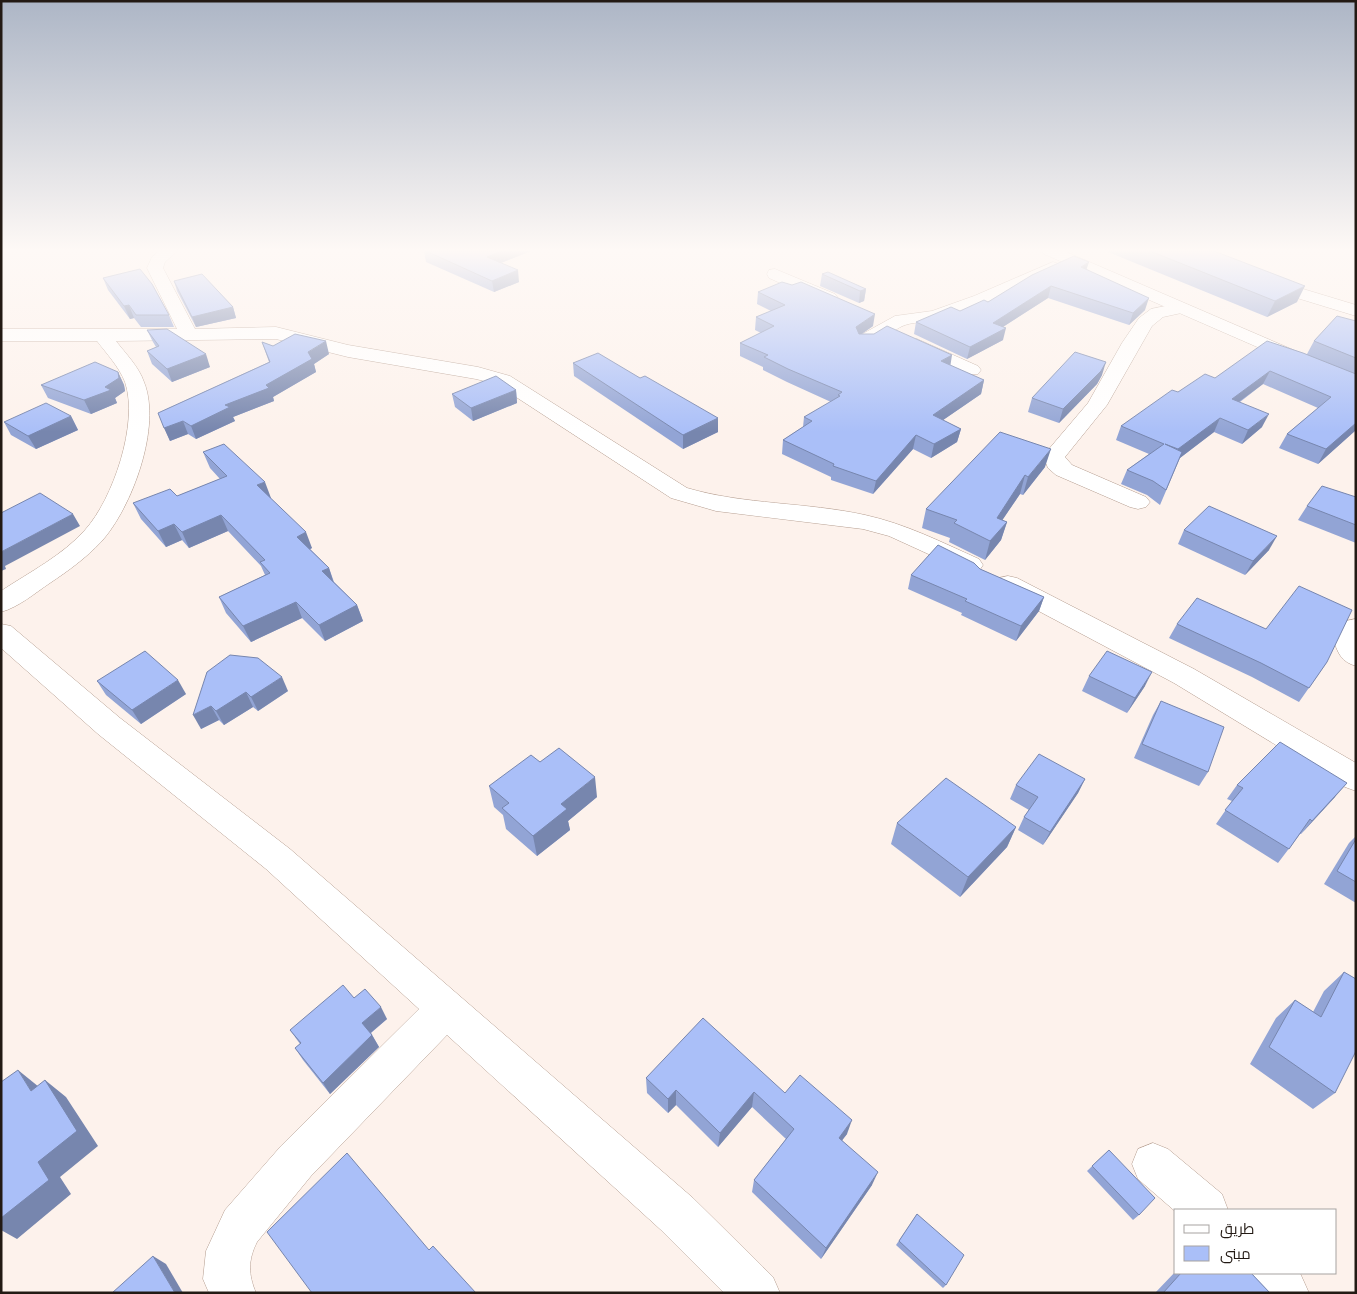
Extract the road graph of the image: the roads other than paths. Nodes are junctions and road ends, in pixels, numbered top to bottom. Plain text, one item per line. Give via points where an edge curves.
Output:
1 (177, 311) edge
2 (948, 311) edge
3 (1164, 311) edge
4 (1188, 311) edge
5 (882, 324) junction
6 (1, 335) edge
7 (189, 335) junction
8 (102, 336) junction
9 (864, 342) edge
10 (971, 370) dead end
11 (1356, 384) edge
12 (1138, 502) dead end
13 (1, 603) edge
14 (1356, 628) edge
15 (1, 633) edge
16 (1356, 656) edge
17 (1356, 778) edge
18 (446, 1010) junction
19 (1153, 1164) dead end
20 (1205, 1209) edge
21 (1275, 1274) edge
22 (233, 1293) edge
23 (757, 1293) edge
24 (1286, 1293) edge

1 - 7 street
2 - 5 street
3 - 12 street via 1145,322 1097,405 1054,456 1064,470
4 - 11 street
5 - 9 street
5 - 10 street
6 - 8 street
7 - 8 street
7 - 17 street via 287,334 348,351 503,380 679,493 716,504 863,522 898,531 927,544 1042,600 1184,676
8 - 13 street via 136,384 138,424 119,495 100,528 77,551
14 - 16 street via 1348,641 1350,651
15 - 18 street via 109,726 278,859
18 - 22 street via 296,1161 241,1226 229,1251 226,1279
18 - 23 street via 677,1214
19 - 20 street
21 - 24 street

